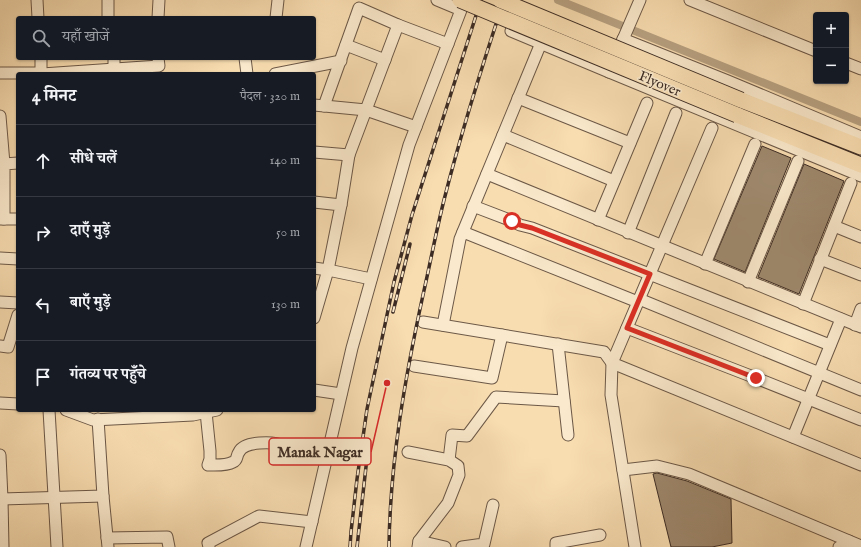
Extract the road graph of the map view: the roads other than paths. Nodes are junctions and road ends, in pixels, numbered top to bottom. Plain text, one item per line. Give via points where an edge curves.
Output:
1 (37, 0) edge
2 (108, 0) edge
3 (159, 0) edge
4 (278, 0) edge
5 (437, 0) edge
6 (460, 0) edge
7 (500, 0) edge
8 (640, 0) edge
9 (690, 0) edge
10 (38, 16) edge
11 (108, 16) edge
12 (158, 16) edge
13 (276, 16) edge
14 (398, 25) junction
15 (511, 31) dead end
16 (624, 37) junction
17 (541, 43) junction
18 (448, 44) junction
19 (346, 45) junction
20 (813, 50) edge
21 (41, 60) edge
22 (158, 60) edge
23 (245, 60) edge
24 (385, 60) junction
25 (340, 61) junction
26 (114, 63) edge
27 (849, 64) edge
28 (861, 69) edge
29 (42, 72) edge
30 (92, 72) edge
31 (247, 72) edge
32 (286, 72) edge
33 (609, 72) junction
34 (0, 73) edge
35 (16, 73) edge
36 (518, 98) junction
37 (647, 103) dead end
38 (319, 106) edge
39 (366, 110) junction
40 (676, 113) dead end
41 (0, 116) edge
42 (416, 127) junction
43 (712, 128) dead end
44 (503, 135) junction
45 (861, 137) edge
46 (630, 143) junction
47 (755, 144) dead end
48 (861, 147) edge
49 (316, 152) edge
50 (349, 154) junction
51 (798, 161) dead end
52 (2, 163) edge
53 (16, 163) edge
54 (861, 165) edge
55 (487, 174) junction
56 (861, 176) edge
57 (614, 181) junction
58 (851, 183) dead end
59 (316, 202) edge
60 (341, 205) junction
61 (474, 206) junction
62 (2, 219) edge
63 (16, 219) edge
64 (598, 220) junction
65 (834, 226) junction
66 (463, 232) junction
67 (628, 232) junction
68 (861, 237) edge
69 (662, 246) junction
70 (0, 258) edge
71 (16, 259) edge
72 (820, 259) junction
73 (705, 264) junction
74 (316, 268) edge
75 (328, 270) junction
76 (650, 274) junction
77 (861, 275) edge
78 (371, 279) junction
79 (748, 282) junction
80 (639, 301) junction
81 (0, 302) edge
82 (16, 303) edge
83 (802, 304) junction
84 (861, 309) edge
85 (316, 311) edge
86 (841, 319) junction
87 (16, 322) edge
88 (423, 322) dead end
89 (443, 325) junction
90 (858, 326) edge
91 (627, 328) junction
92 (502, 335) junction
93 (558, 344) junction
94 (830, 345) junction
95 (8, 347) edge
96 (612, 363) junction
97 (414, 366) dead end
98 (819, 373) junction
99 (316, 390) edge
100 (861, 390) edge
101 (341, 394) junction
102 (808, 399) junction
103 (564, 401) junction
104 (0, 403) edge
105 (16, 404) edge
106 (49, 412) edge
107 (71, 412) edge
108 (206, 412) joint
109 (177, 413) edge
110 (149, 414) edge
111 (98, 419) junction
112 (861, 420) edge
113 (568, 436) dead end
114 (793, 437) junction
115 (330, 446) junction
116 (408, 452) dead end
117 (0, 455) edge
118 (448, 460) junction
119 (861, 465) edge
120 (623, 470) junction
121 (1, 494) edge
122 (103, 496) junction
123 (53, 497) junction
124 (493, 505) dead end
125 (312, 522) junction
126 (600, 535) dead end
127 (849, 541) junction
128 (108, 543) edge
129 (418, 544) edge
130 (861, 546) edge
131 (4, 547) edge
132 (57, 547) edge
133 (169, 547) edge
134 (209, 547) edge
135 (306, 547) edge
136 (445, 547) edge
137 (462, 547) edge
138 (556, 547) edge
139 (635, 547) edge
140 (839, 547) edge

1 - 10 street
2 - 11 street
3 - 12 street
4 - 13 street
5 - 18 street via 460,10
6 - 54 highway, Flyover, bridge
7 - 48 highway, Flyover, bridge
8 - 16 street
9 - 20 street
14 - 18 street
14 - 19 street via 359,8
14 - 24 street
15 - 17 street
16 - 33 street
16 - 45 street
17 - 33 street
17 - 36 street
18 - 42 street
19 - 24 street
19 - 25 street
21 - 29 street
22 - 26 street via 159,66
23 - 31 street
24 - 39 street
25 - 32 street
25 - 38 street
26 - 30 street
27 - 28 street
33 - 56 street
34 - 35 street
36 - 44 street
36 - 46 street
37 - 46 street
38 - 39 street
39 - 42 street
39 - 50 street
40 - 67 street
41 - 52 street
42 - 78 street
43 - 69 street
44 - 55 street
44 - 57 street
46 - 57 street
47 - 73 street
49 - 50 street
50 - 60 street
51 - 79 street
52 - 53 street
52 - 62 street
55 - 61 street
55 - 64 street
57 - 64 street
58 - 65 street
59 - 60 street
60 - 75 street
61 - 66 street
61 - 76 street
62 - 63 street
64 - 67 street
65 - 68 street
65 - 72 street
66 - 80 street
66 - 89 street
67 - 69 street
69 - 73 street
69 - 76 street
70 - 71 street
72 - 77 street
72 - 83 street
73 - 79 street
74 - 75 street
75 - 78 street
75 - 85 street
76 - 80 street
76 - 94 street
78 - 101 street
79 - 83 street
80 - 91 street
80 - 98 street
81 - 82 street
83 - 86 street
84 - 90 street
86 - 90 street
86 - 94 street
87 - 95 street
88 - 89 street
89 - 92 street
91 - 96 street
91 - 102 street
92 - 93 street
92 - 97 street via 492,378
93 - 96 street via 604,352
93 - 103 street
94 - 98 street
96 - 114 street
96 - 120 street via 611,396
98 - 100 street
98 - 102 street
99 - 101 street
101 - 115 street
102 - 112 street
102 - 114 street
103 - 113 street
103 - 118 street via 496,397 467,436 452,435
104 - 105 street
106 - 123 street
107 - 111 street via 92,420
108 - 109 street via 193,415
108 - 115 street via 210,451 208,465 233,462 243,447 253,444
109 - 110 street
110 - 111 street
111 - 122 street
114 - 119 street
115 - 125 street
116 - 118 street
117 - 121 street
118 - 129 street via 458,466 459,476 448,503
120 - 127 street via 657,466 689,474
120 - 139 street
121 - 123 street
121 - 131 street
122 - 123 street
122 - 128 street
123 - 132 street
124 - 137 street via 484,544
125 - 134 street via 259,516 208,543
125 - 135 street
126 - 138 street via 556,543
127 - 130 street
127 - 140 street via 847,546
128 - 133 street via 167,537
129 - 136 street

